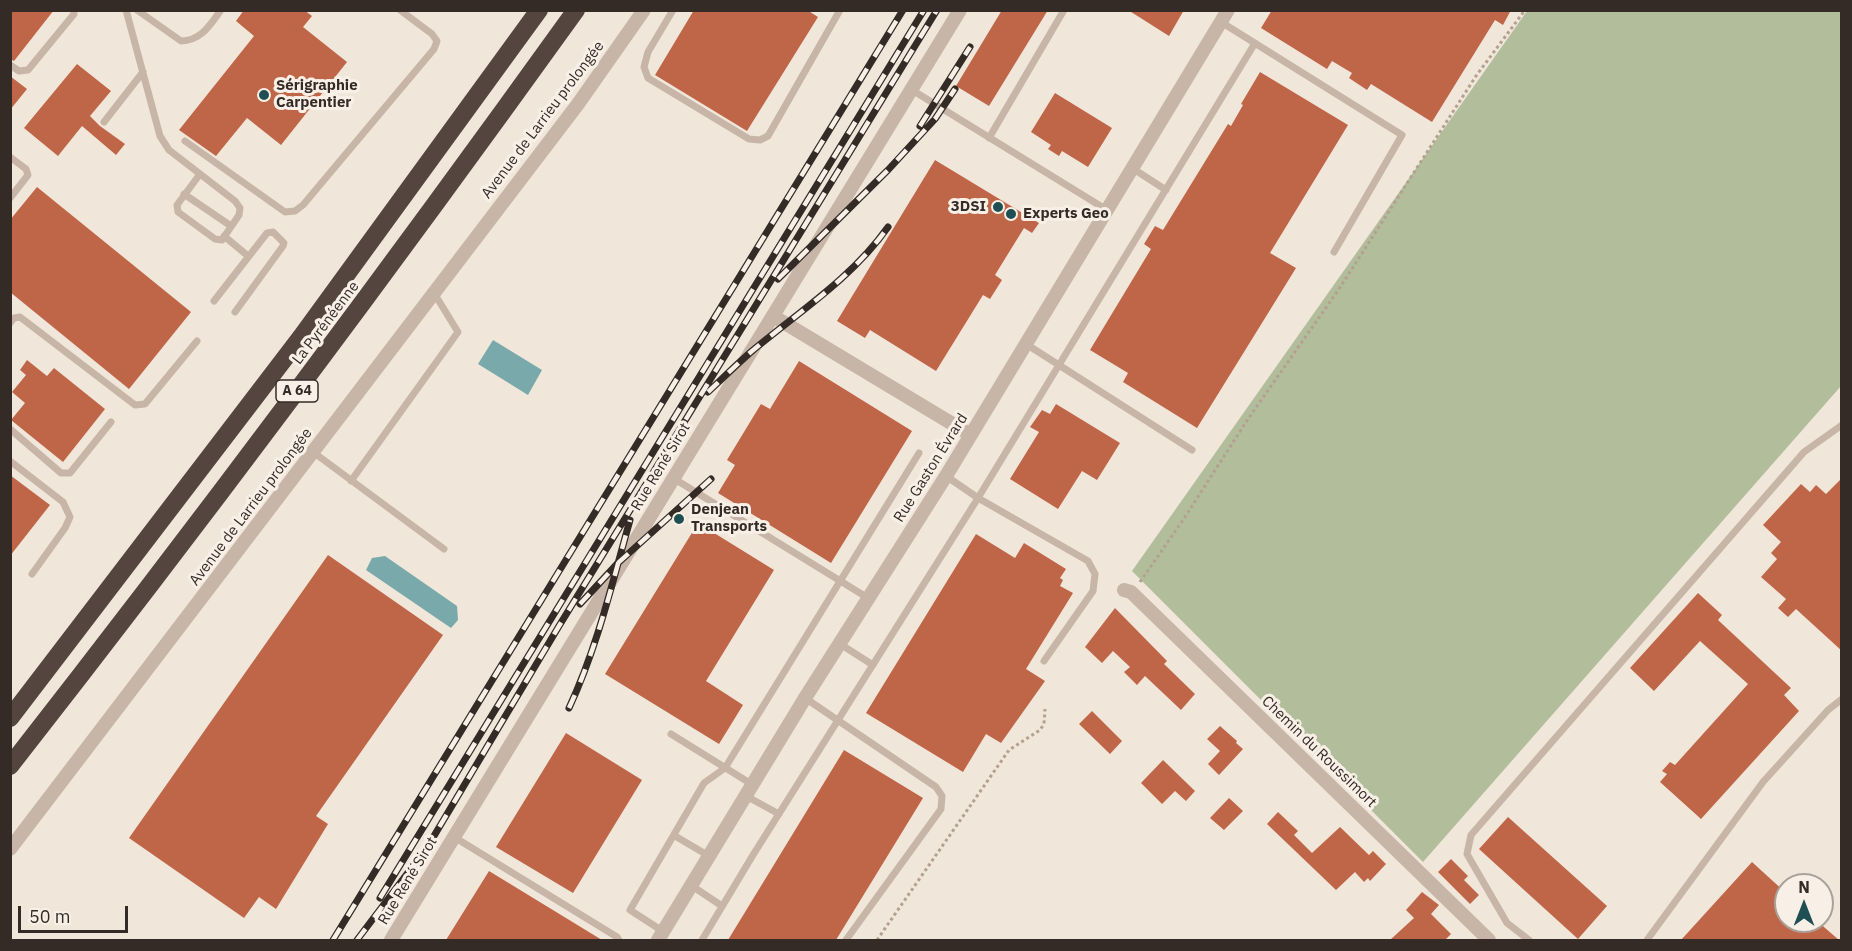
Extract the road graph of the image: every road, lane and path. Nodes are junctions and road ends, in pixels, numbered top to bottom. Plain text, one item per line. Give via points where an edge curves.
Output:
1 (74, 10) edge
2 (126, 10) edge
3 (138, 10) edge
4 (221, 10) edge
5 (400, 10) edge
6 (539, 10) edge
7 (576, 10) edge
8 (644, 10) edge
9 (673, 10) edge
10 (840, 10) edge
11 (960, 10) edge
12 (1064, 10) edge
13 (1525, 10) edge
14 (1225, 16) edge
15 (1256, 43) junction
16 (10, 65) edge
17 (142, 72) junction
18 (912, 90) junction
19 (104, 122) dead end
20 (989, 138) junction
21 (185, 141) dead end
22 (10, 157) edge
23 (1132, 168) junction
24 (200, 174) junction
25 (1166, 190) junction
26 (184, 194) junction
27 (10, 198) edge
28 (1107, 210) junction
29 (231, 226) junction
30 (224, 236) junction
31 (1334, 252) dead end
32 (248, 256) junction
33 (434, 293) junction
34 (214, 301) dead end
35 (235, 312) dead end
36 (773, 316) junction
37 (10, 323) edge
38 (197, 341) dead end
39 (1026, 344) junction
40 (1058, 365) junction
41 (111, 422) dead end
42 (1842, 425) edge
43 (10, 429) edge
44 (970, 435) junction
45 (1192, 450) dead end
46 (313, 452) junction
47 (919, 453) dead end
48 (10, 461) edge
49 (946, 476) junction
50 (674, 478) junction
51 (351, 481) junction
52 (978, 498) junction
53 (444, 549) dead end
54 (32, 574) dead end
55 (840, 581) junction
56 (1127, 591) joint
57 (868, 598) junction
58 (840, 644) junction
59 (1044, 661) dead end
60 (873, 665) junction
61 (805, 698) junction
62 (1842, 699) edge
63 (1045, 709) dead end
64 (10, 718) edge
65 (837, 721) junction
66 (671, 734) dead end
67 (10, 766) edge
68 (725, 768) junction
69 (750, 790) junction
70 (779, 814) junction
71 (675, 836) junction
72 (454, 837) junction
73 (10, 849) edge
74 (710, 856) junction
75 (692, 886) junction
76 (722, 906) junction
77 (661, 936) edge
78 (391, 940) edge
79 (619, 940) edge
80 (702, 940) edge
81 (846, 940) edge
82 (878, 940) edge
83 (1489, 940) edge
84 (1529, 940) edge
85 (1647, 940) edge

1 - 16 lane via 28,70 19,71
2 - 17 lane
3 - 4 lane via 181,41 190,41 200,36
5 - 21 lane via 432,34 437,41 434,49 295,211 285,212
6 - 64 highway, La Pyrénéenne / A 64 via 301,337
7 - 67 highway, La Pyrénéenne / A 64 via 311,373
8 - 33 street, Avenue de Larrieu prolongée via 578,104
9 - 10 lane via 648,52 644,67 648,78 748,139 760,140 768,136
11 - 18 street, Rue René Sirot
12 - 20 lane
13 - 56 path via 1476,76 1183,520
14 - 15 lane
14 - 23 street, Rue Gaston Évrard
15 - 25 lane
15 - 31 lane via 1402,135
17 - 19 lane
17 - 24 lane via 160,136 169,150
18 - 20 lane
18 - 36 street, Rue René Sirot
20 - 28 lane
22 - 27 lane via 28,175
23 - 25 lane
23 - 28 street, Rue Gaston Évrard
24 - 26 lane
24 - 29 lane via 240,208
25 - 40 lane
26 - 29 lane
26 - 30 lane via 177,205 178,212 215,240
28 - 39 street, Rue Gaston Évrard
29 - 30 lane
30 - 32 lane
32 - 34 lane
32 - 35 lane via 267,233 273,232 284,243
33 - 46 street, Avenue de Larrieu prolongée
33 - 51 lane via 458,332
36 - 44 street
36 - 50 street, Rue René Sirot
37 - 38 lane via 20,317 135,405 145,404
39 - 40 lane
39 - 44 street, Rue Gaston Évrard
40 - 45 lane
40 - 52 lane
41 - 43 lane via 70,473 61,473
42 - 84 lane via 1804,452 1471,835 1467,854 1507,923
44 - 49 street, Rue Gaston Évrard
46 - 51 lane
46 - 73 street, Avenue de Larrieu prolongée
47 - 55 lane
48 - 54 lane via 63,502 70,517
49 - 52 lane
49 - 57 street, Rue Gaston Évrard
50 - 55 lane
50 - 72 street, Rue René Sirot
51 - 53 lane
52 - 59 lane via 1089,561 1095,574 1093,591
52 - 60 lane
55 - 57 lane
55 - 68 lane
56 - 83 street, Chemin du Roussimort
57 - 58 street, Rue Gaston Évrard
58 - 60 lane
58 - 61 street, Rue Gaston Évrard
60 - 65 lane
61 - 65 lane
61 - 69 street, Rue Gaston Évrard
62 - 85 lane via 1763,782
63 - 82 path via 1040,730 1009,750
65 - 70 lane
65 - 81 lane via 936,787 942,796 941,809
66 - 68 lane
68 - 69 lane
68 - 71 lane via 704,783
69 - 70 lane
69 - 74 street, Rue Gaston Évrard
70 - 76 lane
71 - 74 lane
71 - 77 lane via 630,910
72 - 78 street, Rue René Sirot
72 - 79 lane
74 - 75 street, Rue Gaston Évrard
75 - 76 lane
75 - 77 street, Rue Gaston Évrard
76 - 80 lane

